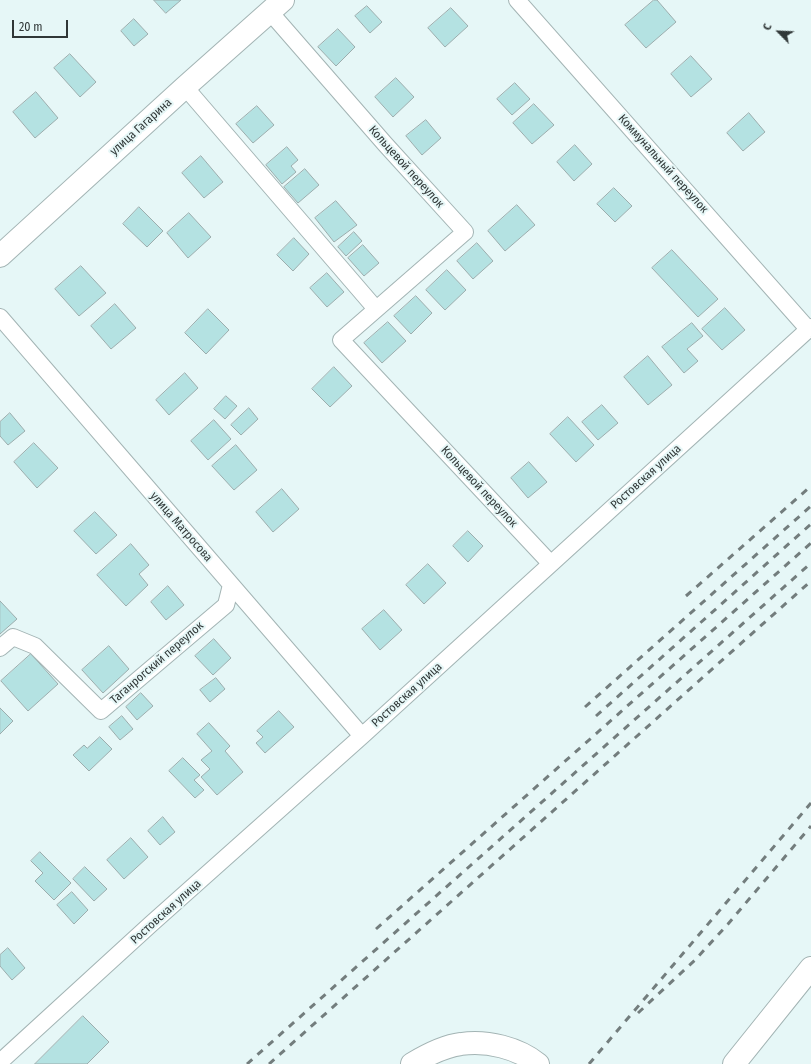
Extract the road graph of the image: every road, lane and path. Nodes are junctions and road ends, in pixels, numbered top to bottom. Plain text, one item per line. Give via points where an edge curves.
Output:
1 (517, 0) edge
2 (276, 6) edge
3 (185, 87) junction
4 (0, 256) edge
5 (376, 309) junction
6 (0, 318) edge
7 (810, 328) edge
8 (551, 564) junction
9 (231, 585) junction
10 (0, 648) edge
11 (362, 736) junction
12 (811, 968) edge
13 (0, 1062) edge
14 (412, 1064) edge
15 (538, 1064) edge
16 (734, 1064) edge

1 - 7 street, Коммунальный переулок
2 - 3 main road, улица Гагарина
2 - 5 street, Кольцевой переулок via 345,99 465,232
3 - 4 main road, улица Гагарина
3 - 5 street
5 - 8 street, Кольцевой переулок via 341,340
6 - 9 street, улица Матросова
7 - 8 street, Ростовская улица
8 - 11 street, Ростовская улица
9 - 10 street, Таганрогский переулок via 226,605 101,711 35,646 13,637
9 - 11 street, улица Матросова
11 - 13 street, Ростовская улица
12 - 16 main road
14 - 15 main road via 443,1048 477,1043 516,1051

